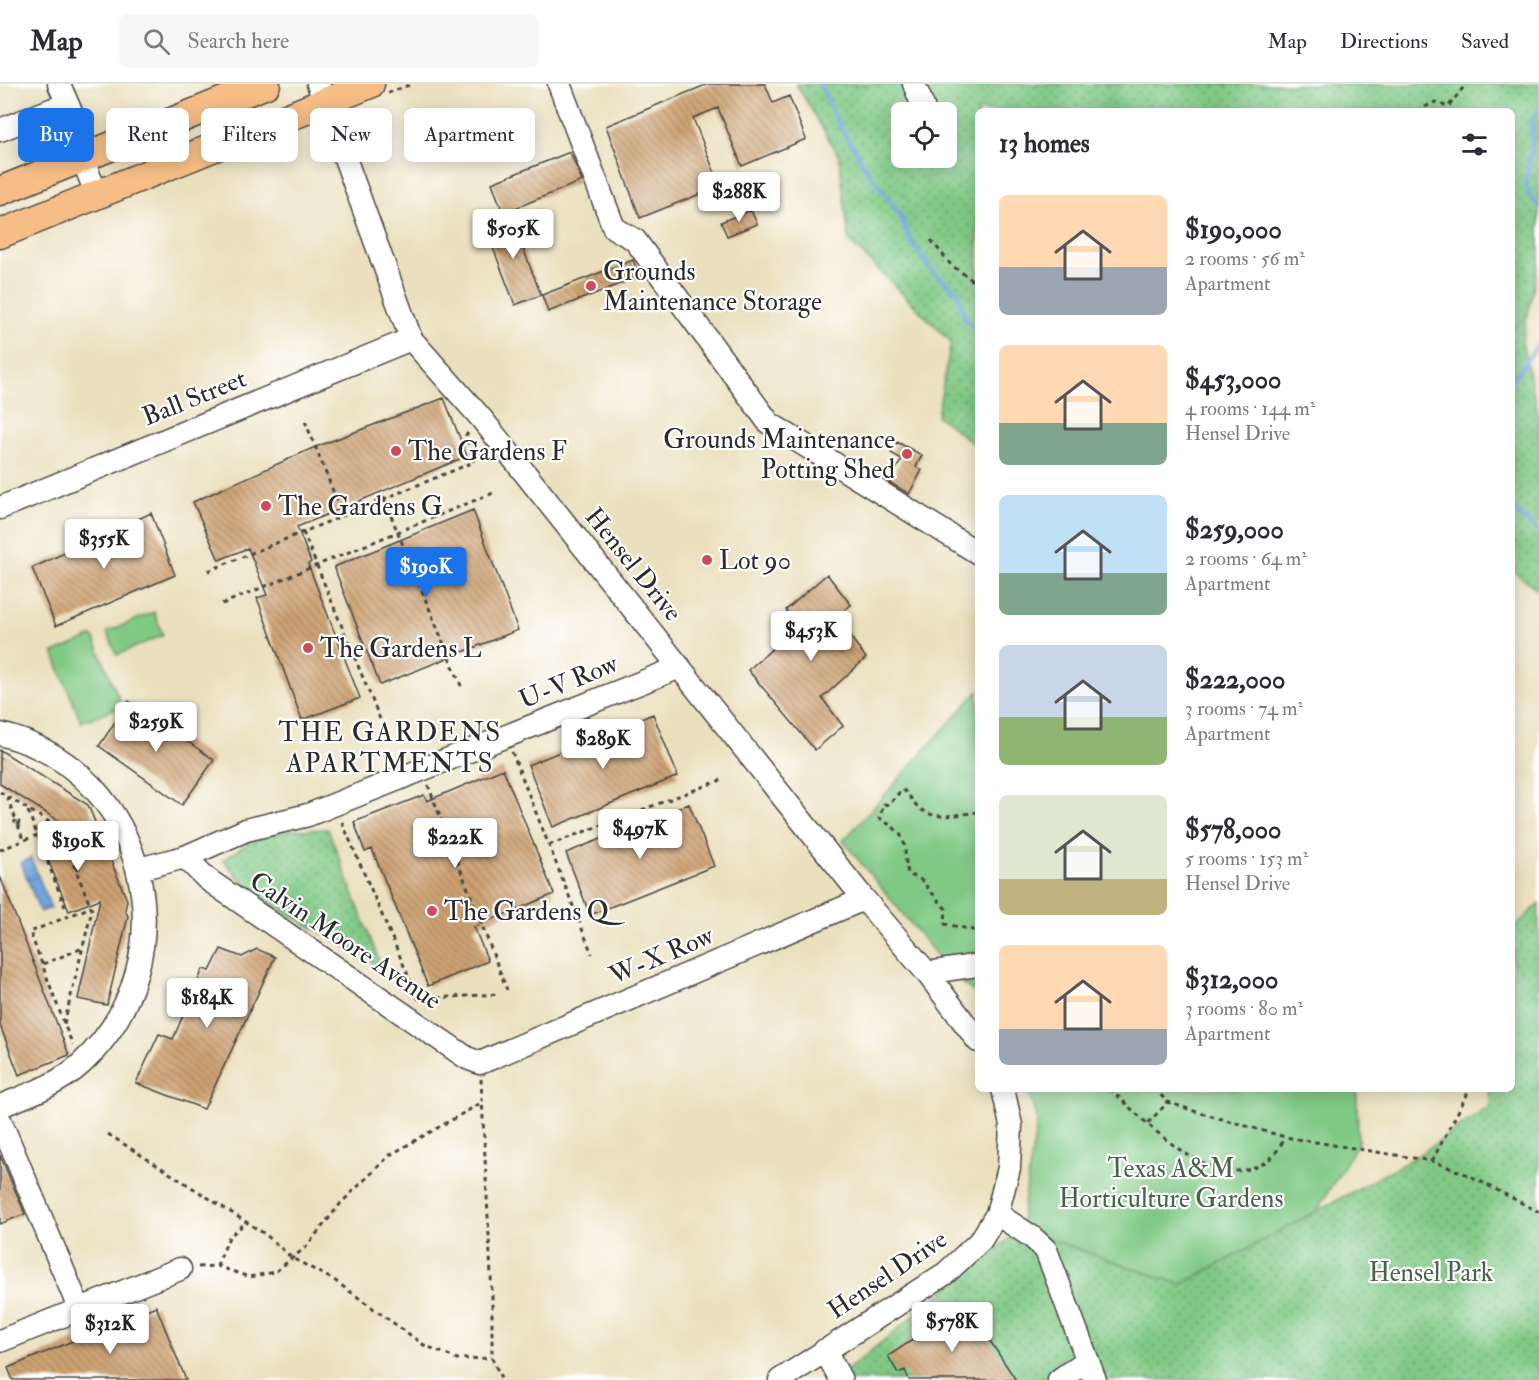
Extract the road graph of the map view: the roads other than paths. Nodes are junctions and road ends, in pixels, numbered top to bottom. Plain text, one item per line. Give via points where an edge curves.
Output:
1 (46, 84) edge
2 (59, 84) edge
3 (266, 84) edge
4 (370, 84) edge
5 (559, 84) edge
6 (914, 84) edge
7 (321, 93) edge
8 (921, 102) edge
9 (52, 108) edge
10 (69, 108) edge
11 (18, 123) edge
12 (0, 130) edge
13 (94, 153) edge
14 (72, 162) edge
15 (84, 162) edge
16 (0, 191) edge
17 (97, 195) junction
18 (0, 234) edge
19 (411, 339) junction
20 (0, 508) edge
21 (975, 551) edge
22 (680, 666) junction
23 (0, 734) edge
24 (185, 857) junction
25 (139, 869) junction
26 (864, 899) junction
27 (975, 965) edge
28 (927, 973) junction
29 (975, 1037) edge
30 (480, 1063) joint
31 (1004, 1092) edge
32 (0, 1106) edge
33 (0, 1120) edge
34 (997, 1214) junction
35 (180, 1269) road end
36 (79, 1308) junction
37 (0, 1341) edge
38 (825, 1350) junction
39 (1090, 1371) edge
40 (780, 1380) edge
41 (841, 1380) edge
42 (1059, 1380) edge

1 - 9 street
2 - 10 street
3 - 13 main road
4 - 7 main road
5 - 21 street via 614,228 635,240 769,423
6 - 8 street
7 - 17 main road
7 - 19 street, Hensel Drive
11 - 12 street
14 - 16 main road
15 - 17 street
17 - 18 main road
19 - 20 street, Ball Street
19 - 22 street, Hensel Drive via 484,421
22 - 24 street, U-V Row via 308,815 246,830
22 - 26 street, Hensel Drive
23 - 25 street via 47,752 82,776 126,835
24 - 25 street, U-V Row
24 - 30 street, Calvin Moore Avenue via 207,879 467,1058
25 - 32 street via 145,907 143,946 136,977 123,1005 81,1064 40,1090
26 - 28 street, Hensel Drive
26 - 30 street, W-X Row
27 - 28 street
28 - 29 street, Hensel Drive
31 - 34 street, Hensel Drive via 1012,1144
33 - 36 street
34 - 38 street, Hensel Drive via 981,1240 946,1272
34 - 39 street via 1046,1250
35 - 36 street
36 - 37 street
38 - 40 street, Hensel Drive
38 - 41 street
39 - 42 street

